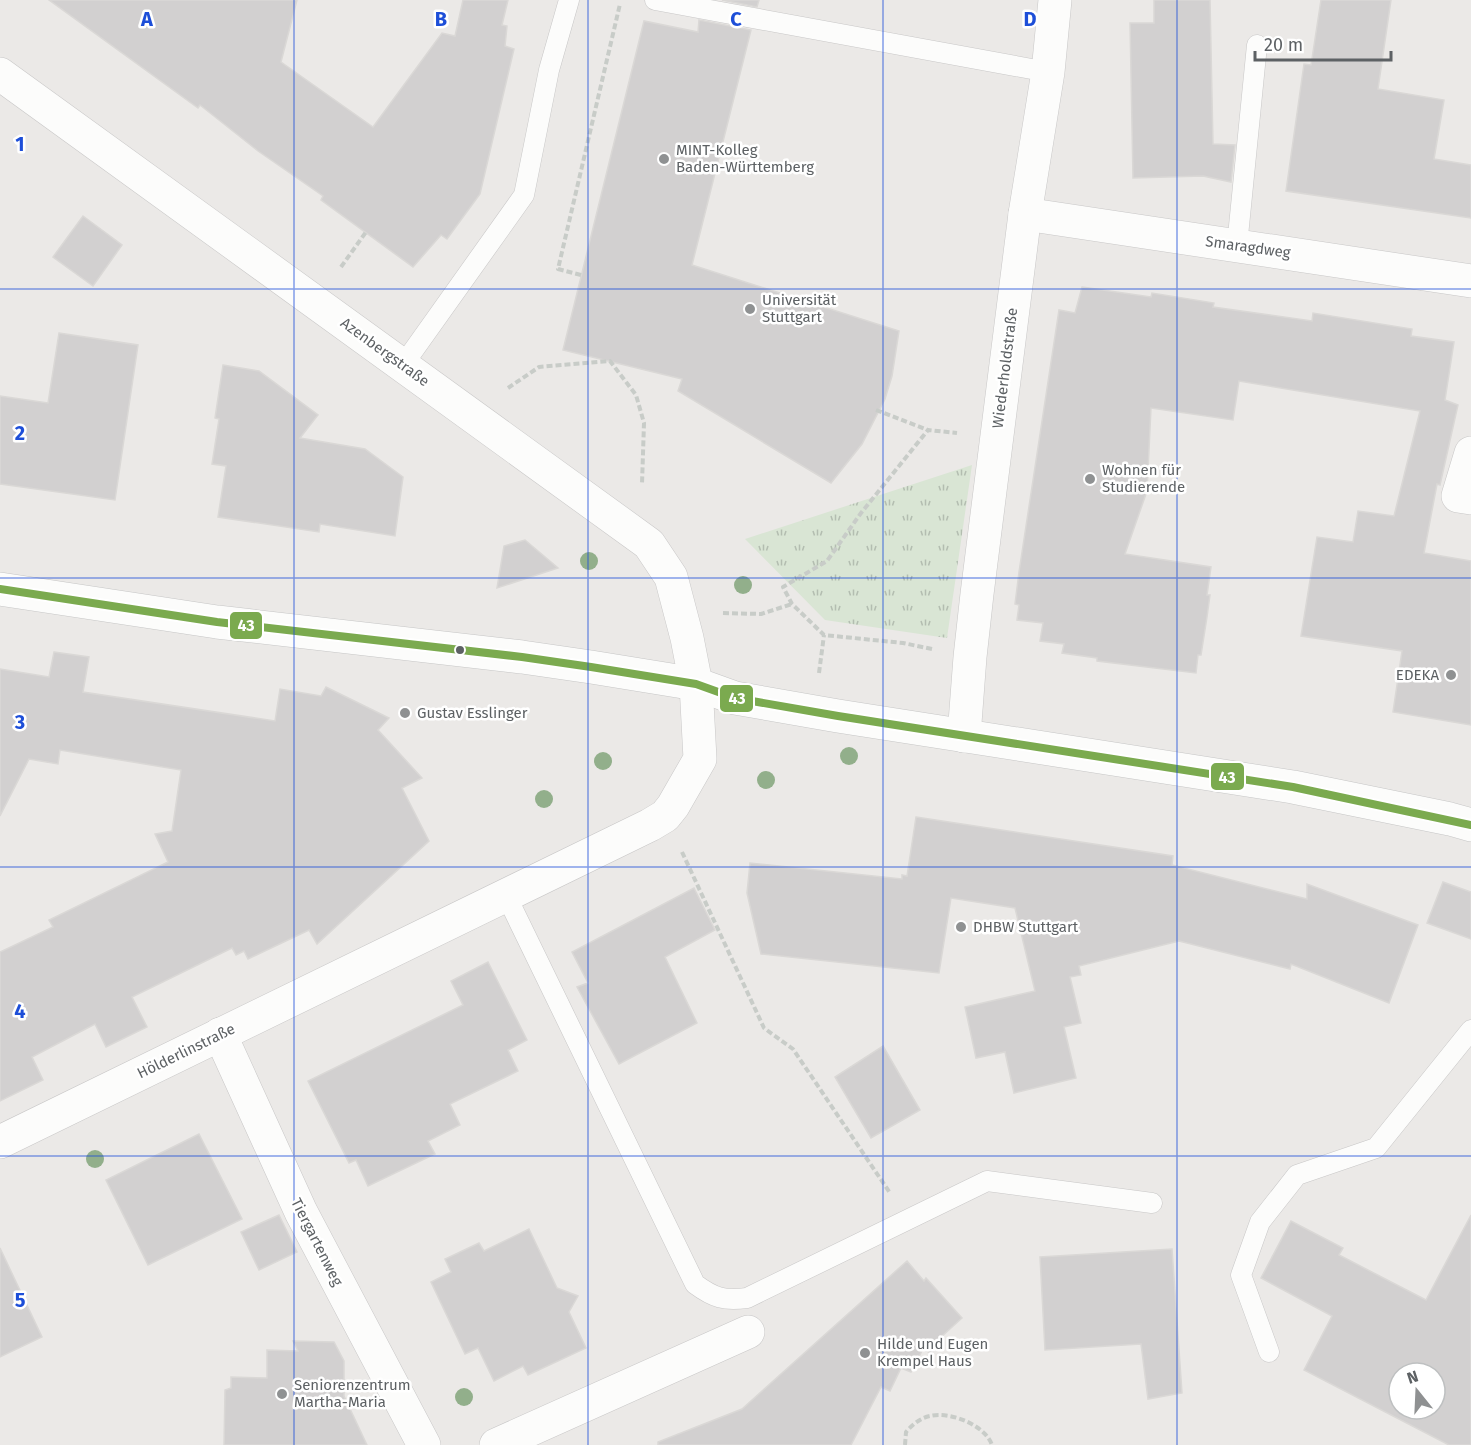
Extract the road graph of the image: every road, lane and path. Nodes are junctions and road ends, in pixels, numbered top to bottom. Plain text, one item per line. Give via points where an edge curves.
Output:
1 (569, 0) edge
2 (621, 0) edge
3 (655, 0) edge
4 (1055, 0) edge
5 (1257, 45) dead end
6 (1048, 72) junction
7 (0, 74) edge
8 (1025, 214) junction
9 (366, 232) dead end
10 (1237, 246) junction
11 (341, 267) dead end
12 (581, 276) dead end
13 (1471, 281) edge
14 (403, 365) junction
15 (508, 388) dead end
16 (876, 410) dead end
17 (928, 430) junction
18 (997, 435) junction
19 (1471, 453) edge
20 (642, 484) dead end
21 (1464, 497) edge
22 (0, 589) edge
23 (792, 604) junction
24 (680, 612) junction
25 (970, 657) junction
26 (696, 684) junction
27 (964, 736) junction
28 (665, 816) junction
29 (1471, 825) edge
30 (506, 895) junction
31 (1471, 1030) edge
32 (220, 1034) junction
33 (0, 1142) edge
34 (1152, 1203) dead end
35 (908, 1220) junction
36 (748, 1332) dead end
37 (1269, 1352) dead end
38 (423, 1445) edge
39 (496, 1445) edge
40 (905, 1445) edge
41 (992, 1445) edge

1 - 14 lane via 549,70 524,195
2 - 12 path via 558,269
3 - 6 lane
4 - 6 street, Wiederholdstraße
5 - 10 lane
6 - 8 street, Wiederholdstraße
7 - 14 street, Azenbergstraße
8 - 10 street, Smaragdweg
8 - 18 street, Wiederholdstraße
9 - 11 path
10 - 13 street, Smaragdweg
14 - 24 street, Azenbergstraße via 649,544 671,577
15 - 20 path via 539,367 610,361 636,395 644,423
16 - 17 path
17 - 18 path
17 - 23 path via 827,561 783,587
18 - 25 street, Wiederholdstraße
19 - 21 street
22 - 26 street via 217,622 522,657
23 - 24 path via 761,614
23 - 25 path via 825,635 903,643
24 - 26 street, Azenbergstraße
25 - 27 street, Wiederholdstraße
26 - 27 street via 735,698
26 - 28 street via 700,759
27 - 29 street via 1293,787
28 - 30 street, Hölderlinstraße
28 - 35 path via 764,1028 793,1049
30 - 32 street, Hölderlinstraße
30 - 35 lane via 695,1284 711,1296 747,1298
31 - 37 lane via 1376,1148 1297,1175 1260,1221 1241,1275
32 - 33 street, Hölderlinstraße
32 - 38 street, Tiergartenweg via 301,1212
34 - 35 lane via 987,1181
36 - 39 street
40 - 41 path via 906,1432 915,1423 930,1416 952,1416 973,1425

